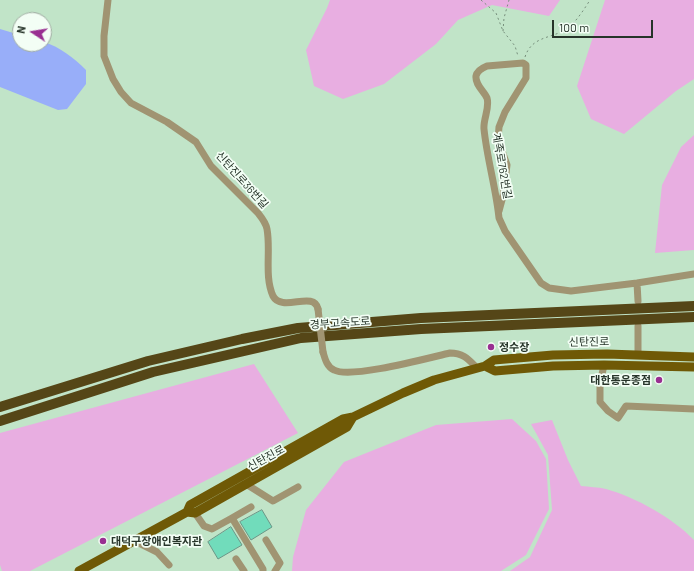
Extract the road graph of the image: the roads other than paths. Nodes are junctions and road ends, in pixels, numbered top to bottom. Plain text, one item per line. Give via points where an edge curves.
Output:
1 (108, 0) edge
2 (499, 211) junction
3 (694, 274) edge
4 (637, 283) junction
5 (638, 301) dead end
6 (694, 306) edge
7 (694, 317) edge
8 (638, 326) dead end
9 (638, 355) junction
10 (694, 357) edge
11 (604, 365) junction
12 (481, 367) junction
13 (694, 367) edge
14 (0, 407) edge
15 (694, 409) edge
16 (353, 418) junction
17 (0, 421) edge
18 (246, 484) junction
19 (298, 488) dead end
20 (251, 507) dead end
21 (191, 512) junction
22 (232, 518) junction
23 (266, 540) dead end
24 (135, 541) junction
25 (236, 559) dead end
26 (169, 565) dead end
27 (264, 570) edge
28 (79, 571) edge
29 (244, 571) edge
30 (275, 571) edge

1 - 12 street, 신탄진로36번길, bridge via 104,56 113,79 131,103 167,122 196,142 212,166 264,220 267,229 269,277 274,298 278,302 286,303 314,302 318,309 323,352 328,366 340,372 351,373 450,353 462,354
2 - 2 street, 계족로762번길 via 507,165 498,140 499,127 526,78 526,65 523,63 487,66 477,73 476,78 486,97 484,127
2 - 4 street, 계족로762번길 via 499,218 505,231 541,284 549,288 571,291
3 - 4 street, 계족로762번길
4 - 5 street
6 - 14 highway, 경부고속도로 via 421,318 298,328 148,361
7 - 17 highway, 경부고속도로 via 421,329 300,338 153,372
8 - 9 street
9 - 10 main road, 신탄진로
9 - 12 main road, 신탄진로 via 553,355 494,360
11 - 12 main road, 신탄진로 via 495,371
11 - 13 main road, 신탄진로
11 - 15 street via 600,402 618,418 626,406
12 - 16 main road, 신탄진로 via 434,380
16 - 18 main road, 신탄진로 via 347,426
16 - 21 main road, 신탄진로 via 343,419 190,505
18 - 19 street via 273,501
18 - 21 main road, 신탄진로
20 - 22 street
21 - 22 street via 204,526 212,529
21 - 24 main road, 신탄진로
22 - 27 street
23 - 30 street via 280,563
24 - 26 street via 157,552
24 - 28 main road, 신탄진로
25 - 29 street

